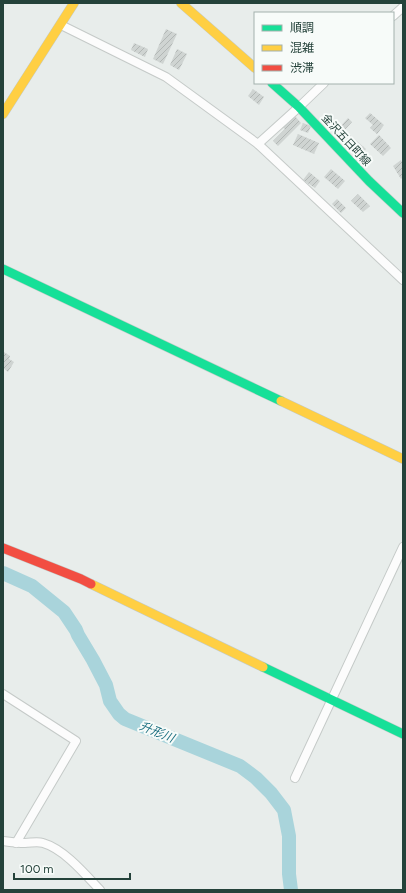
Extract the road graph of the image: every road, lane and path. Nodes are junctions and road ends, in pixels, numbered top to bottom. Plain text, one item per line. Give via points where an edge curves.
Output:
1 (74, 3) edge
2 (181, 3) edge
3 (403, 7) edge
4 (394, 15) edge
5 (61, 25) junction
6 (254, 67) edge
7 (273, 84) edge
8 (323, 84) edge
9 (299, 108) junction
10 (3, 114) edge
11 (258, 144) junction
12 (403, 213) edge
13 (3, 269) edge
14 (403, 280) edge
15 (403, 459) edge
16 (403, 547) edge
17 (3, 548) edge
18 (3, 694) edge
19 (332, 700) junction
20 (403, 734) edge
21 (295, 778) dead end
22 (3, 841) edge
23 (16, 843) junction
24 (100, 890) edge

1 - 5 street
2 - 6 street
3 - 4 street
5 - 10 street
5 - 11 street via 166,77
7 - 9 street, 金沢五日町線
8 - 9 street
9 - 11 street
9 - 12 street, 金沢五日町線
11 - 14 street
13 - 15 street
16 - 19 street
17 - 19 street via 81,579
18 - 23 street via 76,741
19 - 20 street
19 - 21 street
22 - 23 street
23 - 24 street via 44,843 60,851

